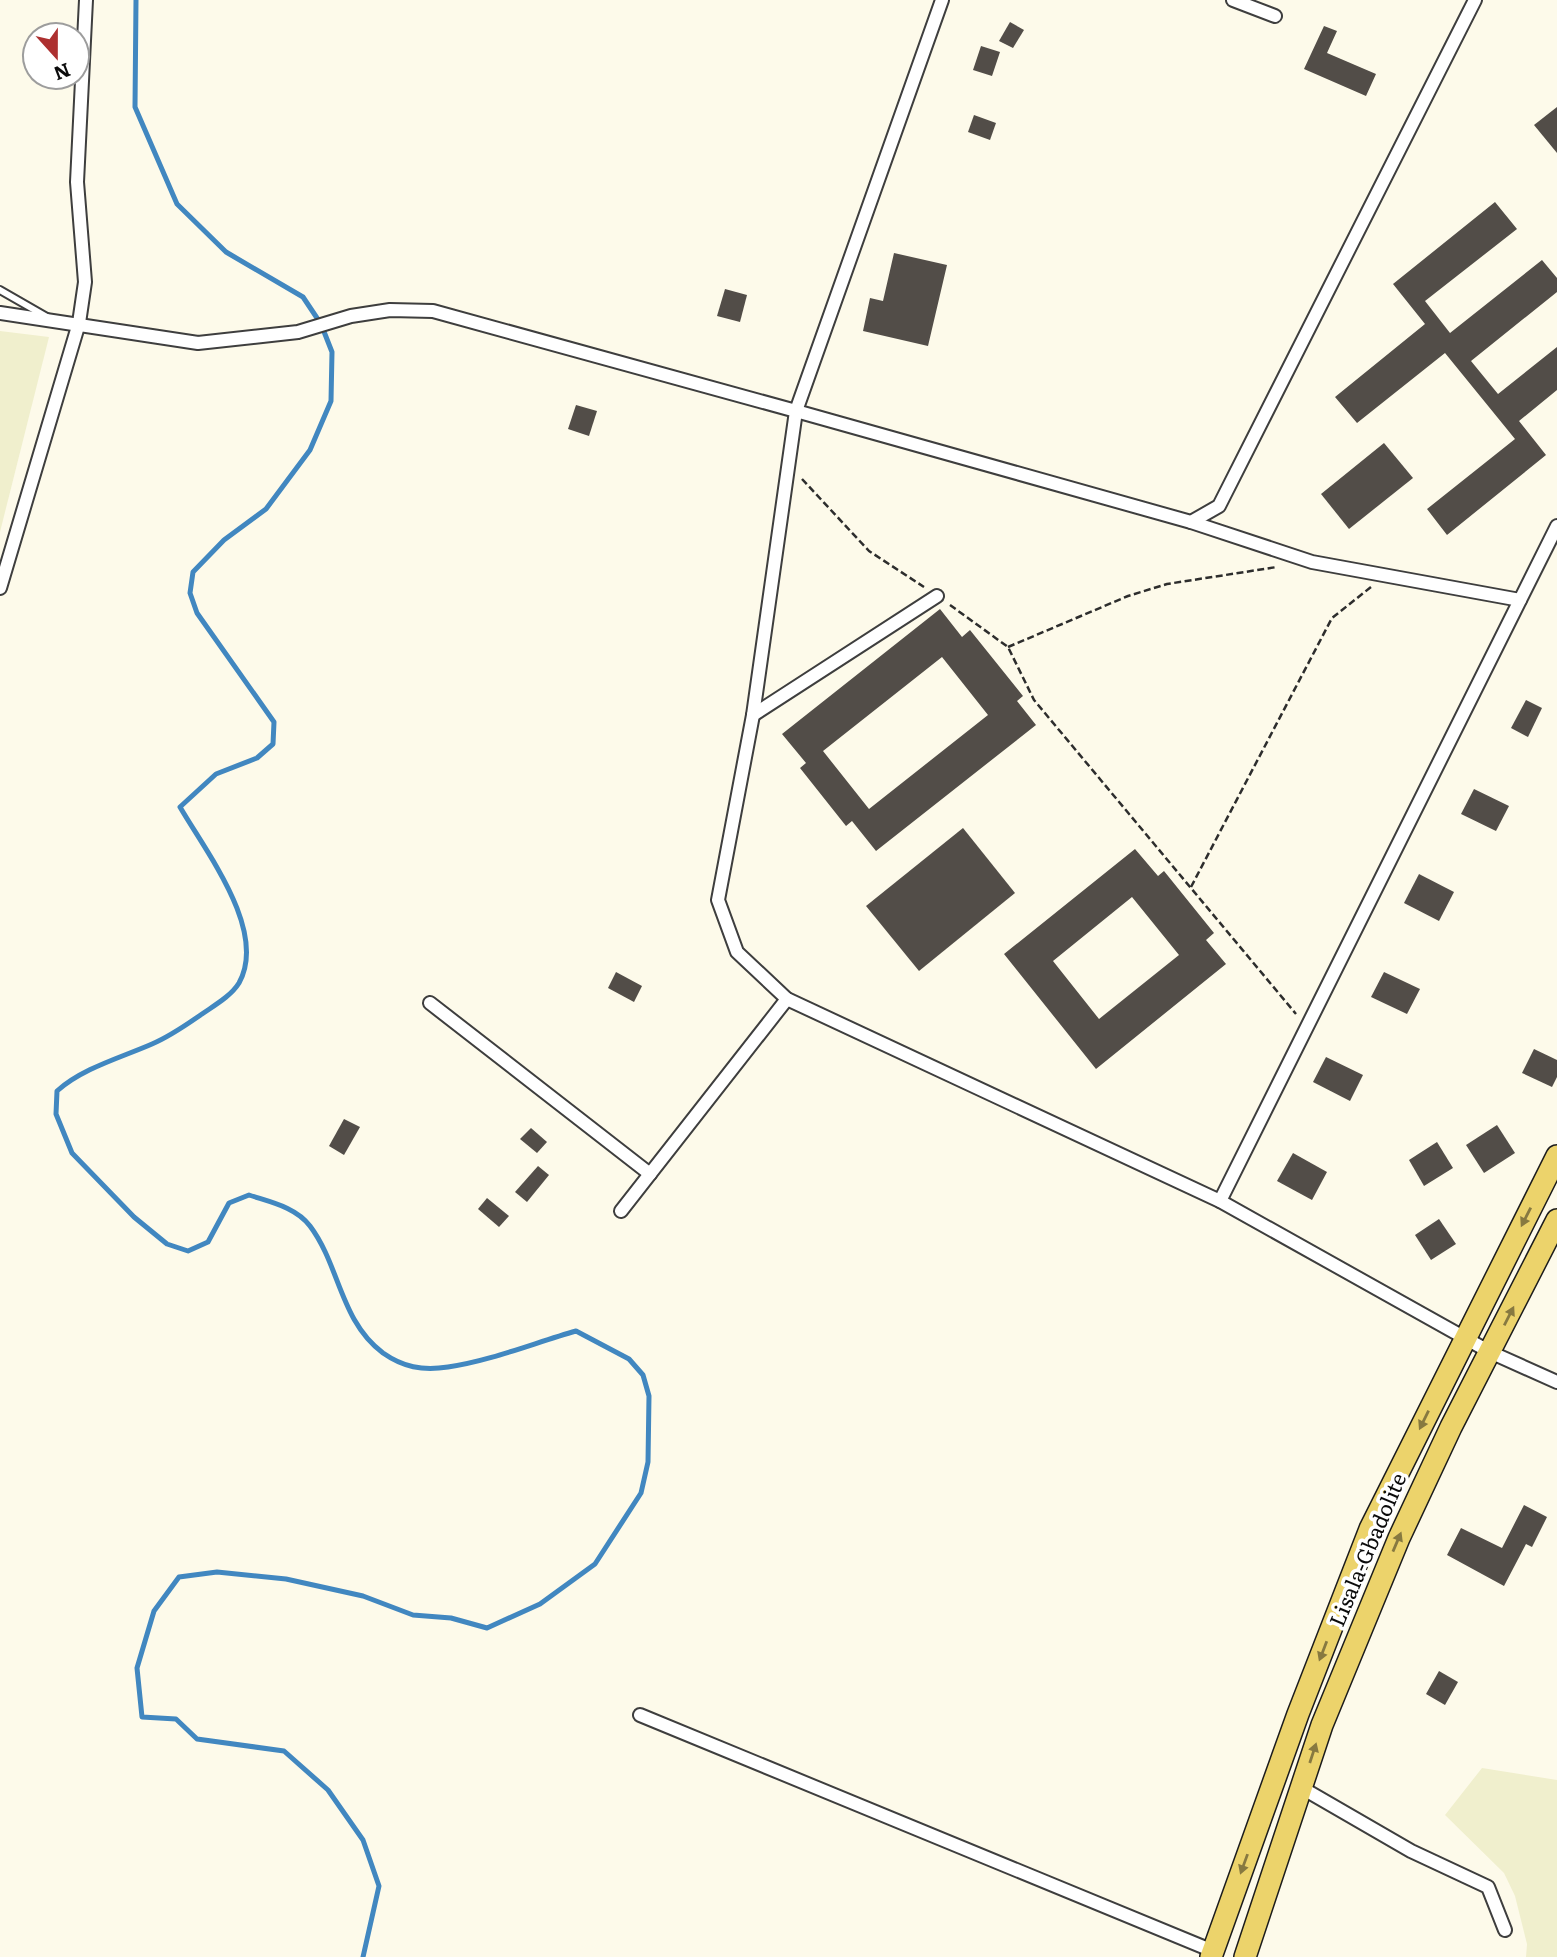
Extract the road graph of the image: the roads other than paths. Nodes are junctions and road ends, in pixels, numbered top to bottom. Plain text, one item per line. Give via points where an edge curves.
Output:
1 (86, 0) edge
2 (942, 0) edge
3 (1233, 0) edge
4 (1475, 0) edge
5 (1275, 16) dead end
6 (0, 290) edge
7 (0, 313) edge
8 (52, 320) junction
9 (79, 323) junction
10 (796, 411) junction
11 (1191, 522) junction
12 (1557, 526) edge
13 (0, 588) edge
14 (937, 596) road end
15 (1520, 600) junction
16 (753, 715) junction
17 (787, 999) junction
18 (430, 1003) dead end
19 (1557, 1156) edge
20 (650, 1174) junction
21 (1220, 1201) junction
22 (621, 1211) dead end
23 (1557, 1220) edge
24 (1464, 1338) junction
25 (1490, 1352) junction
26 (1557, 1382) edge
27 (640, 1715) dead end
28 (1302, 1788) junction
29 (1234, 1891) junction
30 (1265, 1899) junction
31 (1505, 1930) dead end
32 (1212, 1954) edge
33 (1245, 1957) edge

1 - 9 street via 77,182 85,282
2 - 10 street
3 - 5 street
4 - 11 street via 1219,506
6 - 8 lane
7 - 8 street
8 - 9 street
9 - 10 street via 198,343 298,332 390,310 433,311
9 - 13 street
10 - 11 street
10 - 16 street
11 - 15 street via 1312,562
12 - 15 street
14 - 16 street
15 - 21 street
16 - 17 street via 719,900 737,952
17 - 20 street
17 - 21 street
18 - 20 street
19 -> 24 main road, Lisala-Gbadolite
20 - 22 street
21 - 24 street
25 -> 23 main road, Lisala-Gbadolite
24 - 25 street
24 -> 29 main road, Lisala-Gbadolite via 1370,1529
25 - 26 street
28 -> 25 main road, Lisala-Gbadolite via 1322,1725 1399,1538
27 - 32 street
28 - 30 main road, Lisala-Gbadolite
28 - 31 street via 1411,1851 1488,1887
29 - 30 main road
29 - 32 main road, Lisala-Gbadolite
30 - 33 main road, Lisala-Gbadolite

